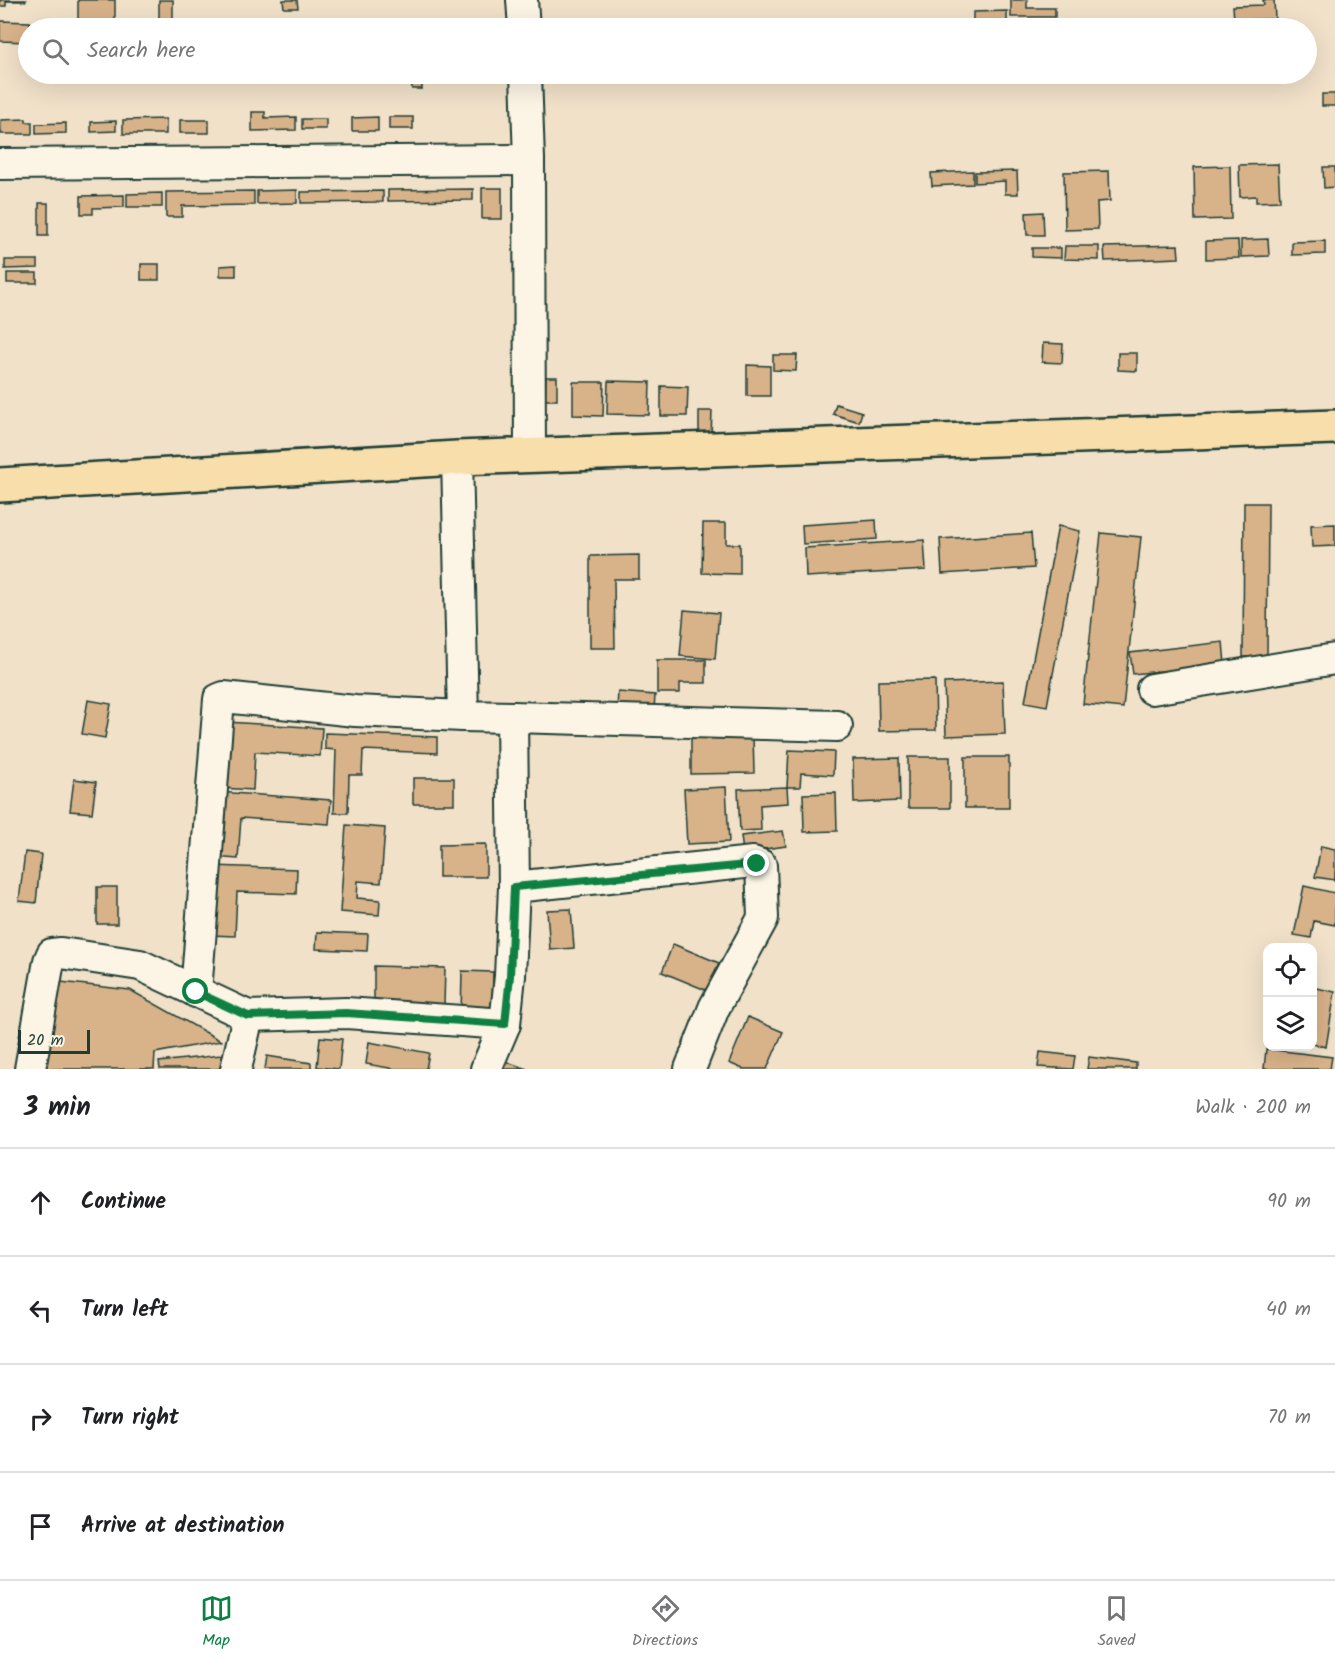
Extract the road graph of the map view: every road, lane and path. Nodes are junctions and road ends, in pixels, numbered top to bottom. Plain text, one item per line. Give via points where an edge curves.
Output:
1 (522, 0) edge
2 (523, 18) edge
3 (526, 84) edge
4 (529, 160) junction
5 (0, 164) edge
6 (1335, 427) edge
7 (530, 456) junction
8 (457, 458) junction
9 (0, 484) edge
10 (1335, 659) edge
11 (1152, 689) dead end
12 (463, 716) junction
13 (512, 717) junction
14 (837, 726) dead end
15 (514, 887) junction
16 (196, 992) junction
17 (248, 1016) junction
18 (505, 1024) junction
19 (30, 1069) edge
20 (236, 1069) edge
21 (486, 1069) edge
22 (690, 1069) edge

1 - 2 street
3 - 4 street
4 - 5 street
4 - 7 street
6 - 7 main road
7 - 8 main road
8 - 9 main road
8 - 12 street
10 - 11 street
12 - 13 street
12 - 16 street via 219,699
13 - 14 street
13 - 15 street
15 - 18 street
15 - 22 street via 753,862 760,865 763,918 714,1008
16 - 17 street
16 - 19 street via 140,965 52,954
17 - 18 street via 346,1013
17 - 20 street
18 - 21 street

